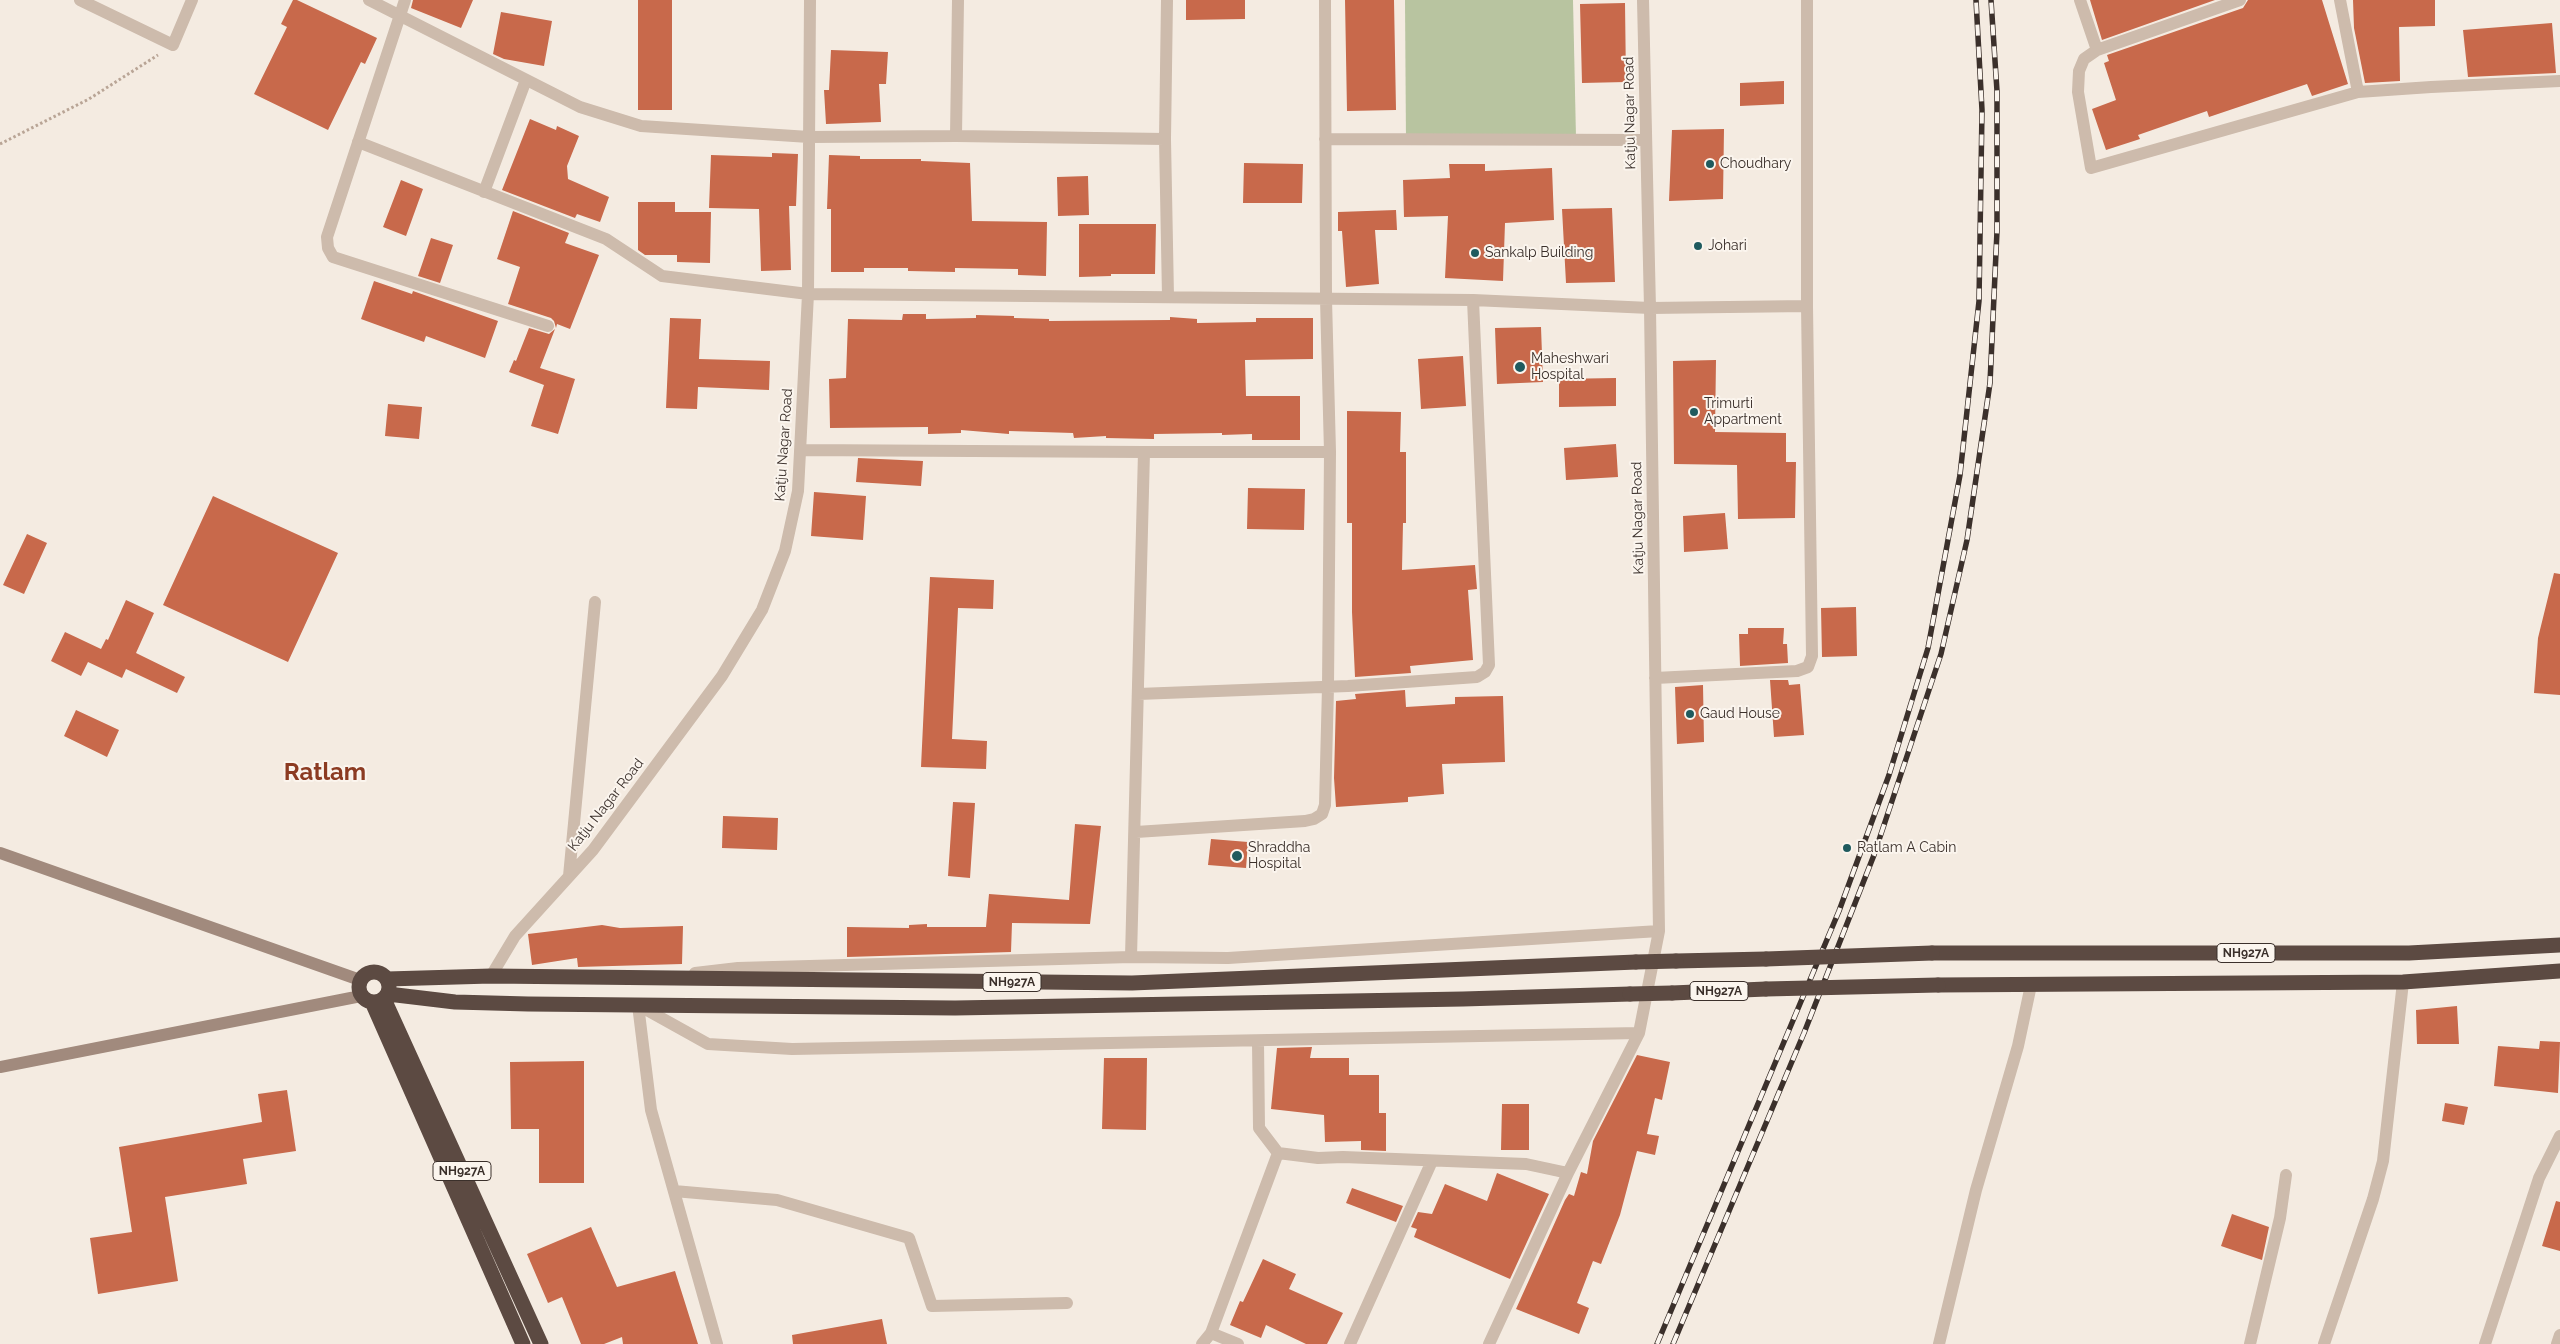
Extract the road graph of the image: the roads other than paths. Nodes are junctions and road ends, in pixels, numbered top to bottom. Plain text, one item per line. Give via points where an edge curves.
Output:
1 (80, 0) edge
2 (192, 0) edge
3 (369, 0) edge
4 (406, 0) edge
5 (810, 0) edge
6 (958, 0) edge
7 (1167, 0) edge
8 (1325, 0) edge
9 (1642, 0) edge
10 (1807, 0) edge
11 (2080, 0) edge
12 (2240, 0) edge
13 (2340, 0) edge
14 (400, 15) junction
15 (2097, 50) junction
16 (526, 80) junction
17 (2560, 81) edge
18 (2358, 92) junction
19 (956, 136) junction
20 (809, 137) junction
21 (1165, 139) junction
22 (1325, 139) junction
23 (1645, 140) junction
24 (358, 142) junction
25 (484, 192) junction
26 (808, 294) junction
27 (1168, 297) junction
28 (1326, 299) junction
29 (1473, 300) junction
30 (1807, 306) junction
31 (1650, 308) junction
32 (548, 326) dead end
33 (800, 450) junction
34 (1144, 452) junction
35 (1330, 452) junction
36 (595, 602) dead end
37 (1655, 678) junction
38 (1328, 687) junction
39 (1138, 694) junction
40 (1136, 832) junction
41 (0, 853) edge
42 (569, 876) junction
43 (1659, 931) junction
44 (2560, 945) edge
45 (1131, 957) junction
46 (2560, 971) edge
47 (491, 976) junction
48 (644, 979) junction
49 (360, 980) junction
50 (2403, 982) junction
51 (2031, 985) junction
52 (378, 994) junction
53 (638, 1005) junction
54 (1639, 1033) junction
55 (1258, 1042) junction
56 (0, 1066) edge
57 (2560, 1136) edge
58 (1278, 1153) junction
59 (1432, 1161) junction
60 (1568, 1173) junction
61 (2286, 1175) dead end
62 (674, 1191) junction
63 (1066, 1303) dead end
64 (1211, 1333) junction
65 (2560, 1335) edge
66 (523, 1344) edge
67 (541, 1344) edge
68 (717, 1344) edge
69 (1202, 1344) edge
70 (1238, 1344) edge
71 (1350, 1344) edge
72 (1489, 1344) edge
73 (1939, 1344) edge
74 (2250, 1344) edge
75 (2324, 1344) edge
76 (2485, 1344) edge
77 (2557, 1344) edge

1 - 2 street via 173,45
3 - 14 street
4 - 14 street
5 - 20 street, Katju Nagar Road
6 - 19 street
7 - 21 street
8 - 22 street
9 - 23 street, Katju Nagar Road
10 - 30 street
11 - 15 street
12 - 15 street
13 - 18 street
14 - 16 street
14 - 24 street
15 - 18 street via 2084,58 2078,71 2078,92 2091,168
16 - 20 street via 580,107 641,126
16 - 25 street
17 - 18 street
19 - 20 street
19 - 21 street
20 - 26 street, Katju Nagar Road
21 - 27 street
22 - 23 street
22 - 28 street
23 - 31 street, Katju Nagar Road
24 - 25 street
24 - 32 street via 327,237 333,257
25 - 26 street via 606,239 662,276
26 - 27 street
26 - 33 street, Katju Nagar Road
27 - 28 street
28 - 29 street
28 - 35 street
29 - 31 street
29 - 38 street via 1489,665 1477,677
30 - 31 street
30 - 37 street via 1812,656 1808,667 1797,671
31 - 37 street, Katju Nagar Road
33 - 34 street
33 - 42 street, Katju Nagar Road via 798,491 785,551 762,610 722,676 593,850
34 - 35 street
34 - 39 street
35 - 38 street
36 - 42 street
37 - 43 street, Katju Nagar Road
38 - 39 street
38 - 40 street via 1325,805 1322,814 1305,821
39 - 40 street
40 - 45 street
41 - 49 main road
42 - 47 street, Katju Nagar Road via 515,936
43 - 45 street via 1228,958
43 - 54 street, Katju Nagar Road
44 - 48 highway, NH927A, bridge via 2409,953 1932,953 1676,960 1132,983
45 - 48 street via 738,968
46 - 50 highway, NH927A
47 - 48 highway, NH927A
47 - 52 highway, NH927A
49 - 52 highway, NH927A via 358,988
49 - 52 highway, NH927A via 370,972 383,974
50 - 51 highway, NH927A
50 - 75 street via 2383,1161
51 - 53 highway, NH927A, bridge via 1766,989 1463,1000 955,1008
51 - 73 street via 2018,1046 1976,1190
52 - 53 highway, NH927A via 455,1002
52 - 56 main road
52 - 66 highway, NH927A
52 - 67 highway, NH927A
53 - 55 street via 708,1044 792,1049
53 - 62 street via 650,1102
54 - 55 street
54 - 60 street, Katju Nagar Road
55 - 58 street via 1258,1128
57 - 76 street via 2539,1178
58 - 59 street via 1318,1158
58 - 64 street
59 - 60 street via 1526,1164
59 - 71 street
60 - 72 street, Katju Nagar Road
61 - 74 street via 2280,1218
62 - 63 street via 777,1200 909,1238 932,1306
62 - 68 street
64 - 69 street
64 - 70 street
65 - 77 street

